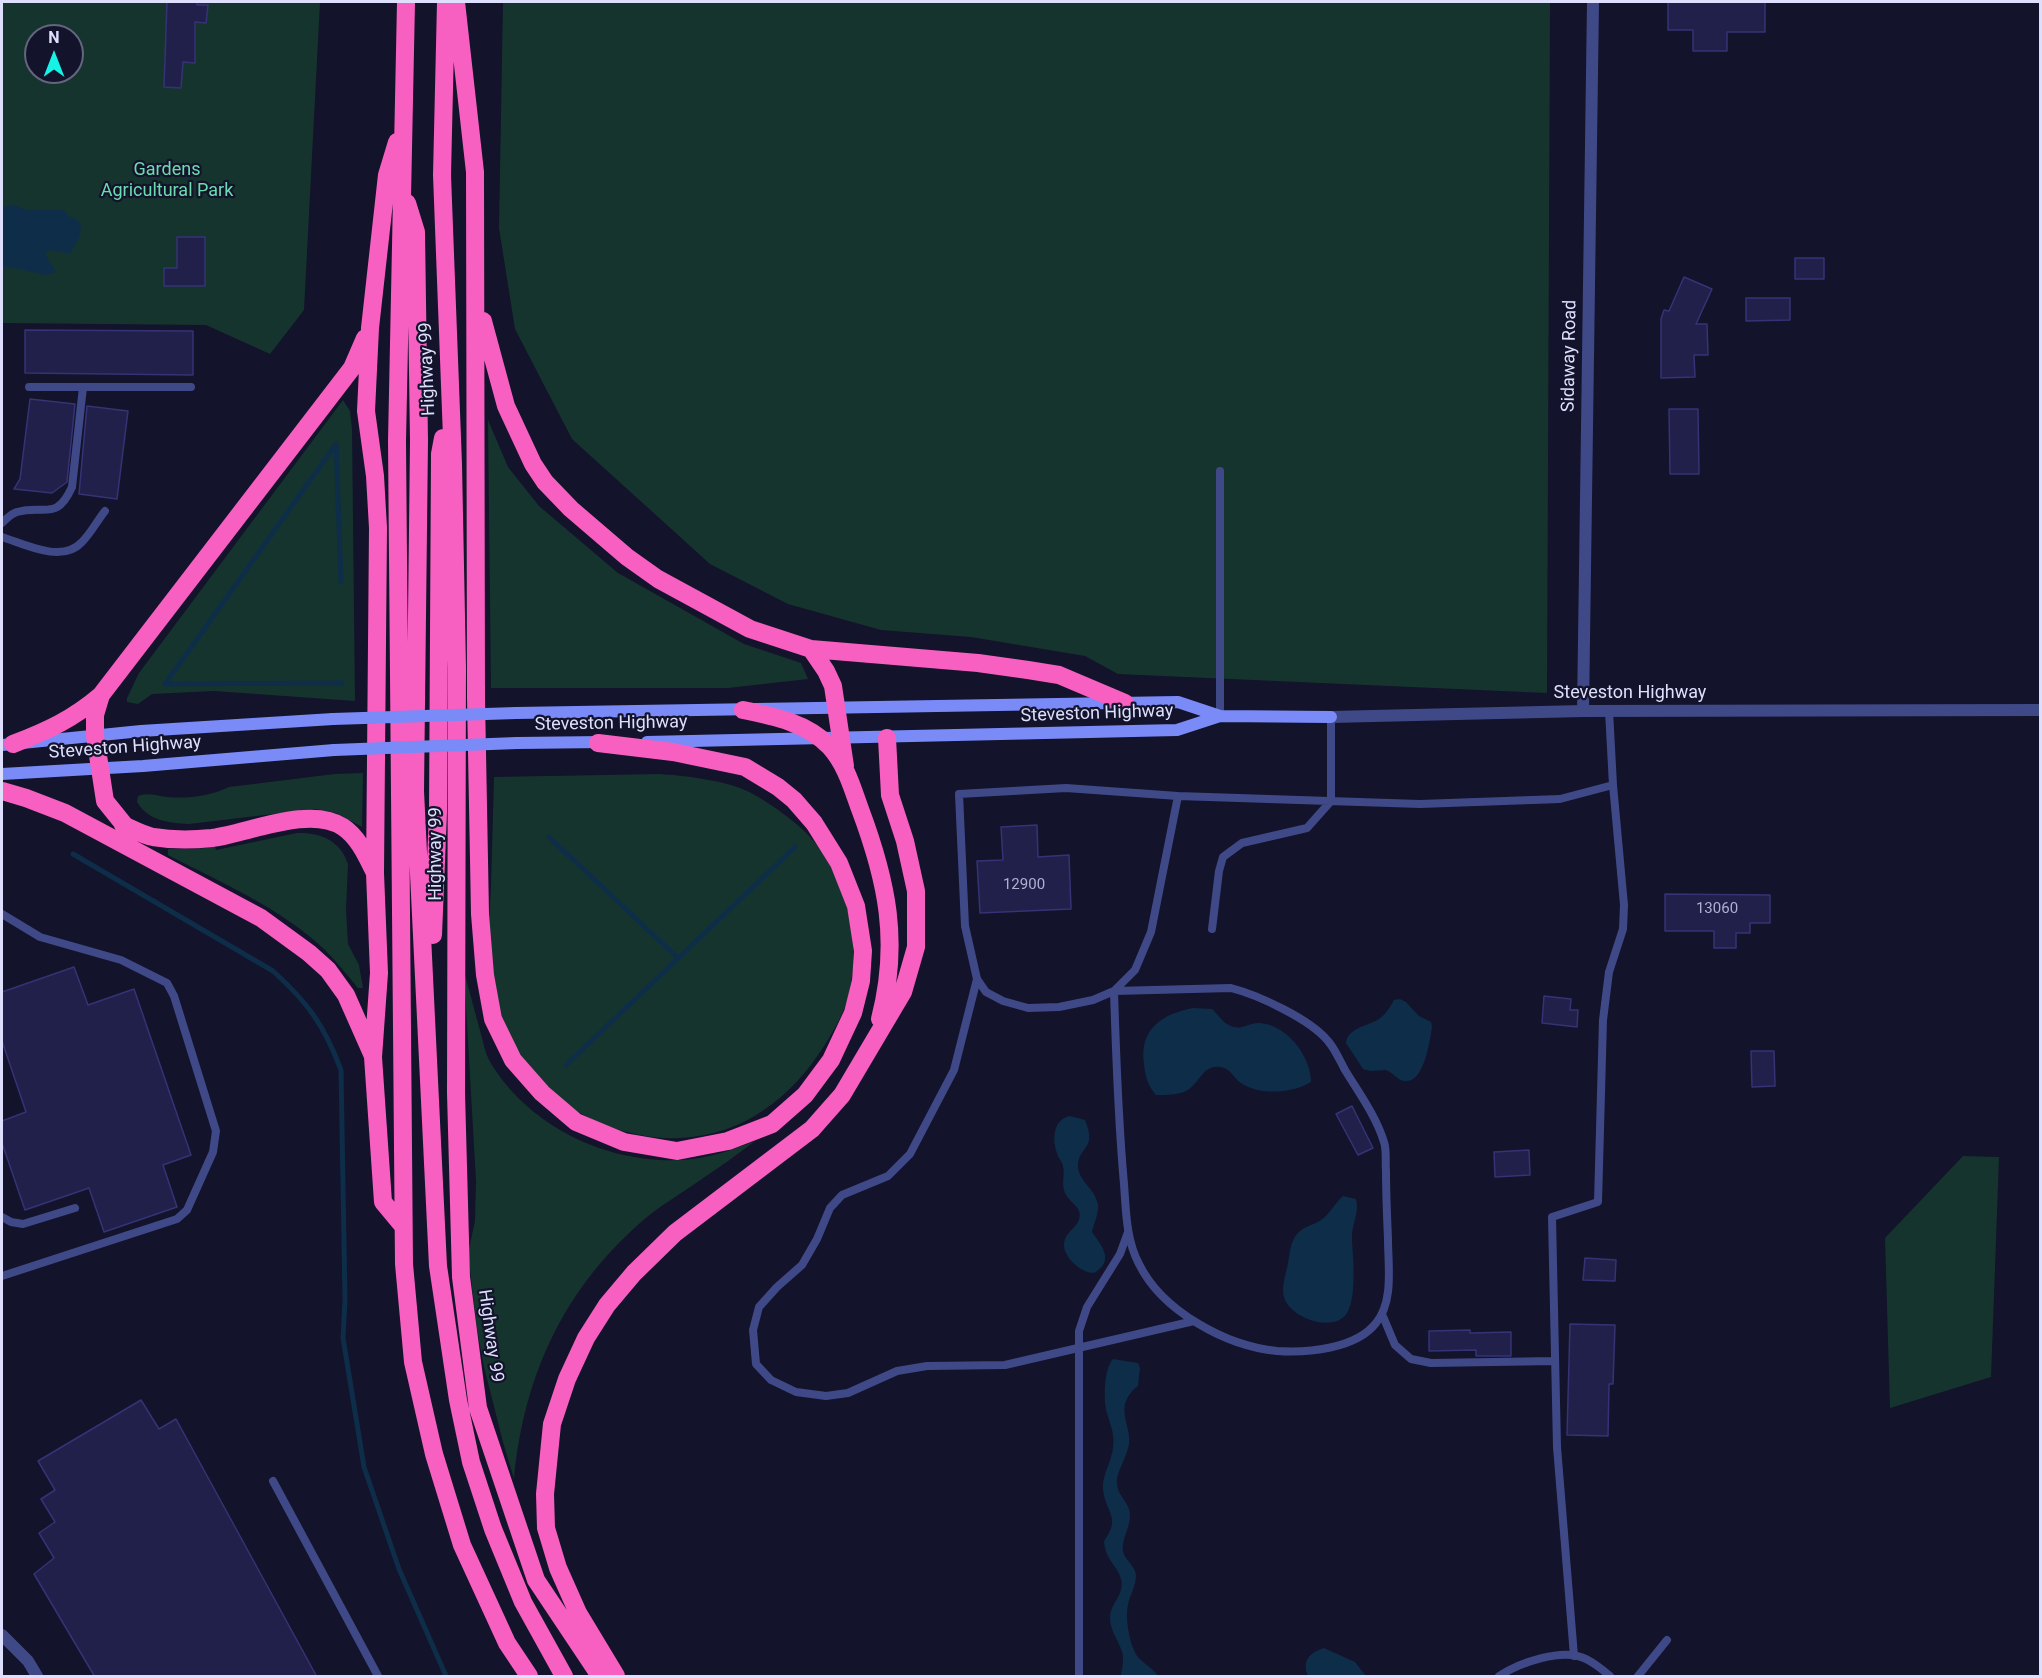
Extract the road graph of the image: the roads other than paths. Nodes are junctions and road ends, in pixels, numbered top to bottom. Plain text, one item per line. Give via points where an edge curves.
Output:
1 (406, 2) edge
2 (446, 2) edge
3 (456, 2) edge
4 (1593, 2) edge
5 (403, 120) junction
6 (403, 189) junction
7 (476, 290) junction
8 (370, 328) junction
9 (29, 387) dead end
10 (83, 387) junction
11 (191, 387) dead end
12 (450, 404) junction
13 (1220, 471) dead end
14 (105, 512) dead end
15 (2, 523) edge
16 (2, 537) edge
17 (811, 649) junction
18 (101, 695) junction
19 (1125, 703) junction
20 (837, 707) junction
21 (743, 710) junction
22 (2040, 710) edge
23 (1583, 711) junction
24 (1610, 711) junction
25 (1220, 716) junction
26 (1331, 717) junction
27 (95, 736) junction
28 (887, 738) junction
29 (821, 739) junction
30 (842, 739) junction
31 (598, 742) junction
32 (7, 744) edge
33 (845, 768) junction
34 (99, 769) junction
35 (2, 774) edge
36 (1613, 785) junction
37 (2, 791) edge
38 (1178, 796) junction
39 (1331, 801) junction
40 (123, 825) junction
41 (169, 868) junction
42 (375, 873) junction
43 (2, 914) edge
44 (1212, 929) dead end
45 (977, 979) junction
46 (1114, 991) junction
47 (876, 1035) junction
48 (429, 1052) junction
49 (374, 1057) junction
50 (75, 1208) dead end
51 (2, 1217) edge
52 (403, 1226) junction
53 (1128, 1232) junction
54 (2, 1276) edge
55 (1382, 1314) junction
56 (1194, 1322) junction
57 (1078, 1348) junction
58 (1555, 1361) junction
59 (273, 1481) dead end
60 (2, 1635) edge
61 (1667, 1640) dead end
62 (1574, 1656) junction
63 (37, 1677) edge
64 (378, 1677) edge
65 (529, 1677) edge
66 (564, 1677) edge
67 (600, 1677) edge
68 (616, 1677) edge
69 (1079, 1677) edge
70 (1499, 1677) edge
71 (1610, 1677) edge
72 (1638, 1677) edge

1 - 5 highway, Highway 99
2 - 12 highway, Highway 99 via 442,175
3 - 7 highway via 475,172
4 - 23 street, Sidaway Road
5 - 6 highway, Highway 99
5 - 8 highway via 387,175
6 - 48 highway via 416,232 419,441 415,791
6 - 52 highway, Highway 99 via 397,441
7 - 17 highway via 506,406 545,482 627,557 658,579 750,629
7 - 31 highway via 480,903 485,975 493,1019 513,1060 542,1094 576,1122 624,1142 677,1151 728,1141 772,1124 805,1095 831,1060 853,1013 863,951 856,906 839,863 814,822 794,800 745,767
8 - 18 highway via 351,368
8 - 42 highway via 366,411 378,528
9 - 10 lane
10 - 11 lane
10 - 15 lane via 72,487 67,497 52,510 15,512
12 - 48 highway via 440,454 438,812
12 - 67 highway, Highway 99 via 461,1277 478,1408 536,1580
13 - 25 lane
14 - 16 lane via 81,544 62,552
17 - 19 highway via 978,663 1059,675
17 - 20 highway via 833,686
18 - 27 highway via 94,715
18 - 32 highway via 74,717
19 - 20 main road, Steveston Highway
19 - 25 main road, Steveston Highway via 1178,702
20 - 21 main road, Steveston Highway
20 - 30 highway
21 - 27 main road, Steveston Highway, bridge via 333,718
21 - 29 highway via 797,725
22 - 24 street, Steveston Highway
23 - 24 street, Steveston Highway
23 - 26 street, Steveston Highway
24 - 36 lane
25 - 26 main road, Steveston Highway
25 - 28 main road, Steveston Highway via 1177,730
26 - 39 lane
27 - 32 main road, Steveston Highway
27 - 34 highway
28 - 30 main road, Steveston Highway
28 - 47 highway via 890,795 916,891 916,946 903,992
29 - 30 main road, Steveston Highway
29 - 31 main road, Steveston Highway
29 - 33 highway
30 - 33 highway
31 - 34 main road, Steveston Highway, bridge via 334,750
33 - 47 highway via 874,845 887,895 891,948 888,988
34 - 35 main road, Steveston Highway
34 - 40 highway via 105,801
36 - 39 lane via 1560,799 1420,804
36 - 58 lane via 1624,921 1609,972 1603,1020 1598,1202 1552,1217
37 - 41 highway via 65,813
38 - 39 lane
38 - 45 lane via 1066,788 959,794 965,926
38 - 46 lane via 1151,932 1136,970
39 - 44 lane via 1307,828 1242,843 1223,856
40 - 41 highway
40 - 42 highway via 152,837 190,839 305,818 327,820 353,835
41 - 49 highway via 261,918 321,964 346,995
42 - 49 highway via 379,973
43 - 54 lane via 40,938 121,960 167,983 216,1131 213,1152 187,1210 177,1219
45 - 46 lane via 986,992 1028,1008 1059,1007
45 - 57 lane via 954,1070 910,1154 888,1176 842,1195 830,1208 802,1265 759,1307 753,1330 756,1364 771,1380 796,1392 826,1396 848,1393 897,1371 927,1366 1005,1365
46 - 53 lane via 1117,1106
46 - 55 lane via 1231,988 1304,1021 1328,1041 1385,1144 1389,1284
47 - 68 highway via 842,1095 812,1129 675,1233 634,1273 586,1338 567,1379 552,1424 546,1528 570,1595
48 - 66 highway via 438,1266 471,1462 523,1602
49 - 52 highway via 383,1202
50 - 51 lane via 23,1224
52 - 65 highway, Highway 99 via 413,1362 434,1454 462,1545 507,1643
53 - 56 lane via 1138,1263 1152,1286
53 - 57 lane via 1120,1254 1087,1308
55 - 56 lane via 1361,1335 1328,1349 1303,1352 1258,1348
55 - 58 lane via 1395,1345 1411,1359 1431,1364
56 - 57 lane
57 - 69 lane
58 - 62 lane via 1557,1447
59 - 64 lane
60 - 63 street via 28,1661
61 - 72 lane
62 - 70 lane via 1560,1654 1540,1659
62 - 71 lane via 1585,1658

